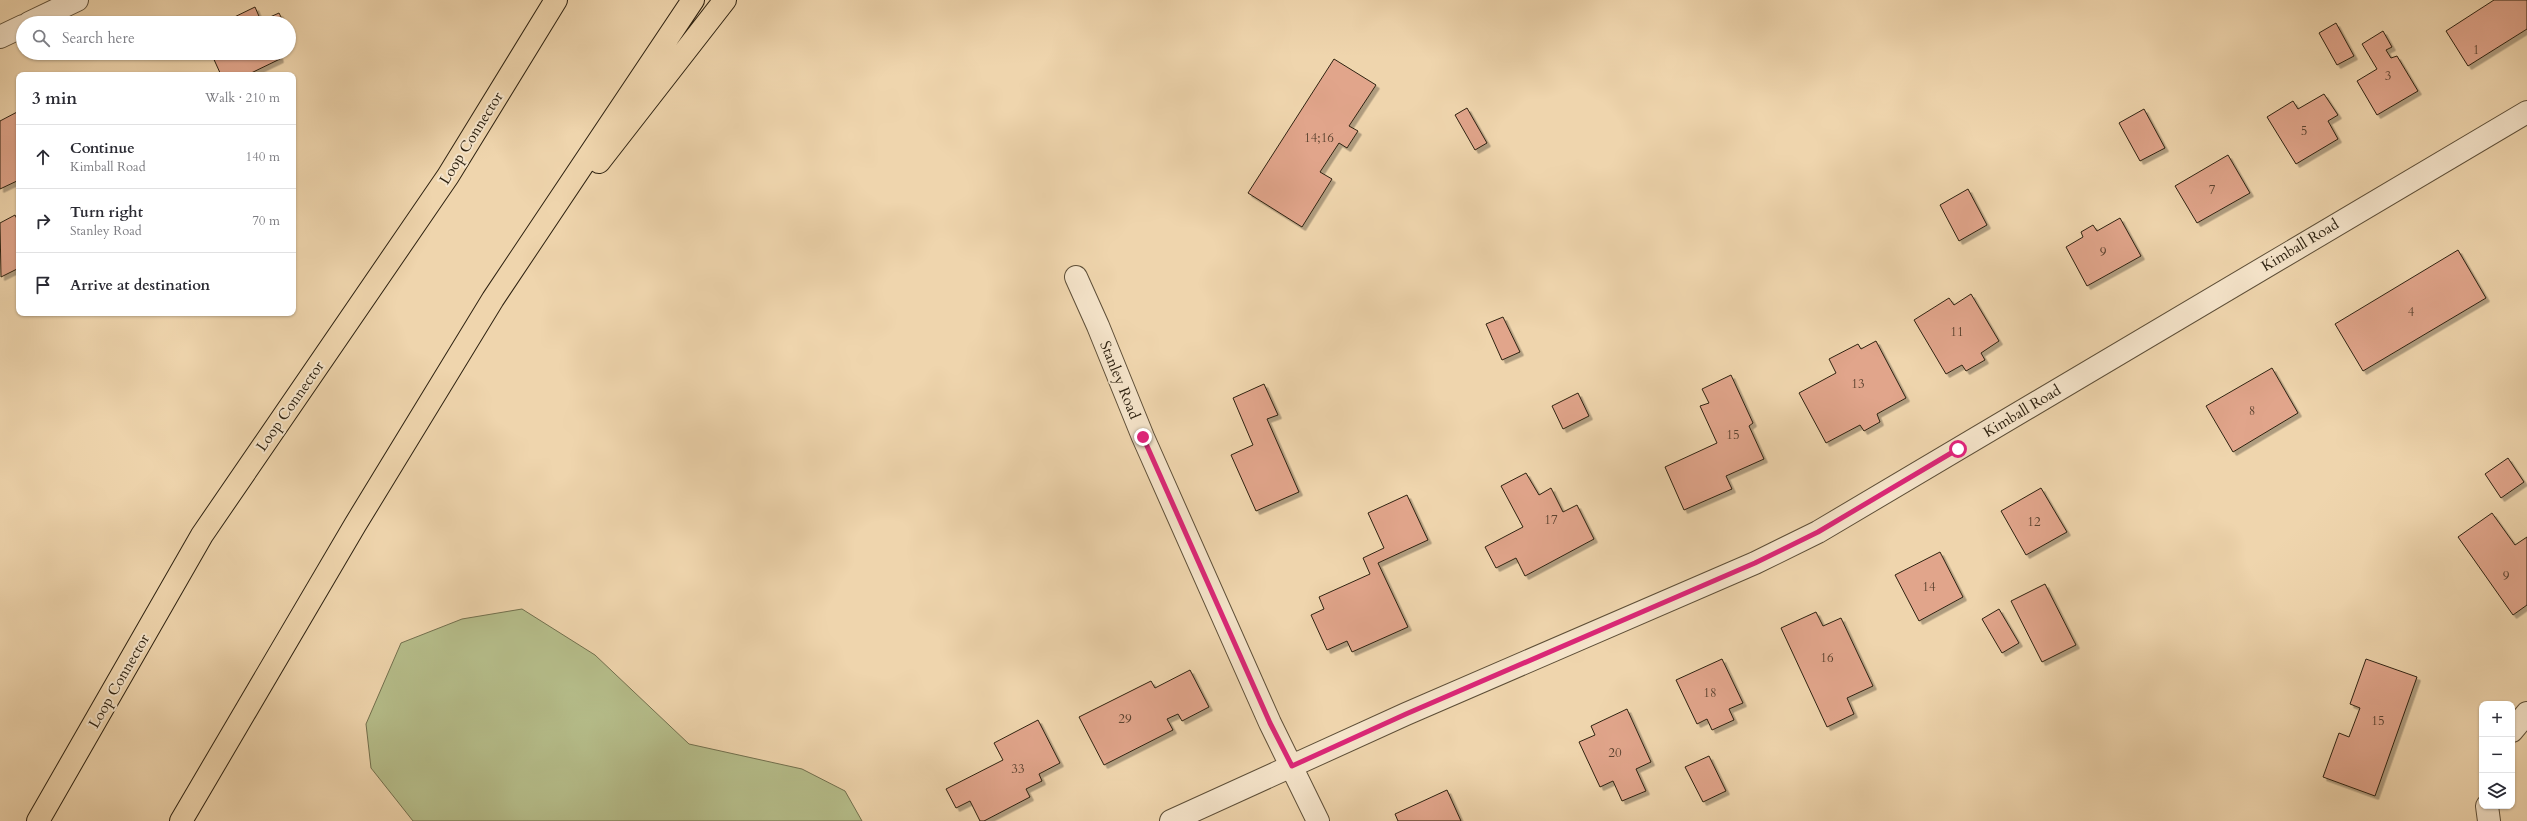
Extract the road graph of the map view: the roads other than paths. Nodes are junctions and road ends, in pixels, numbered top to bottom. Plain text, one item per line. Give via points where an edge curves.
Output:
1 (77, 0) edge
2 (556, 0) edge
3 (693, 0) edge
4 (725, 0) edge
5 (44, 16) edge
6 (16, 29) edge
7 (0, 37) edge
8 (2527, 112) edge
9 (1076, 277) dead end
10 (493, 299) junction
11 (2527, 713) edge
12 (2515, 727) edge
13 (1292, 766) junction
14 (2487, 809) edge
15 (38, 821) edge
16 (181, 821) edge
17 (1171, 821) edge
18 (1318, 821) edge
19 (2489, 821) edge

1 - 5 street
2 - 15 highway, Loop Connector via 448,176 202,535
3 - 10 highway
4 - 10 highway
6 - 7 street
8 - 13 street, Kimball Road via 1818,532 1755,563
9 - 13 street, Stanley Road via 1159,473 1270,723
10 - 16 highway via 355,525
11 - 12 street
13 - 17 street, Kimball Road
13 - 18 street, Stanley Road
14 - 19 street

